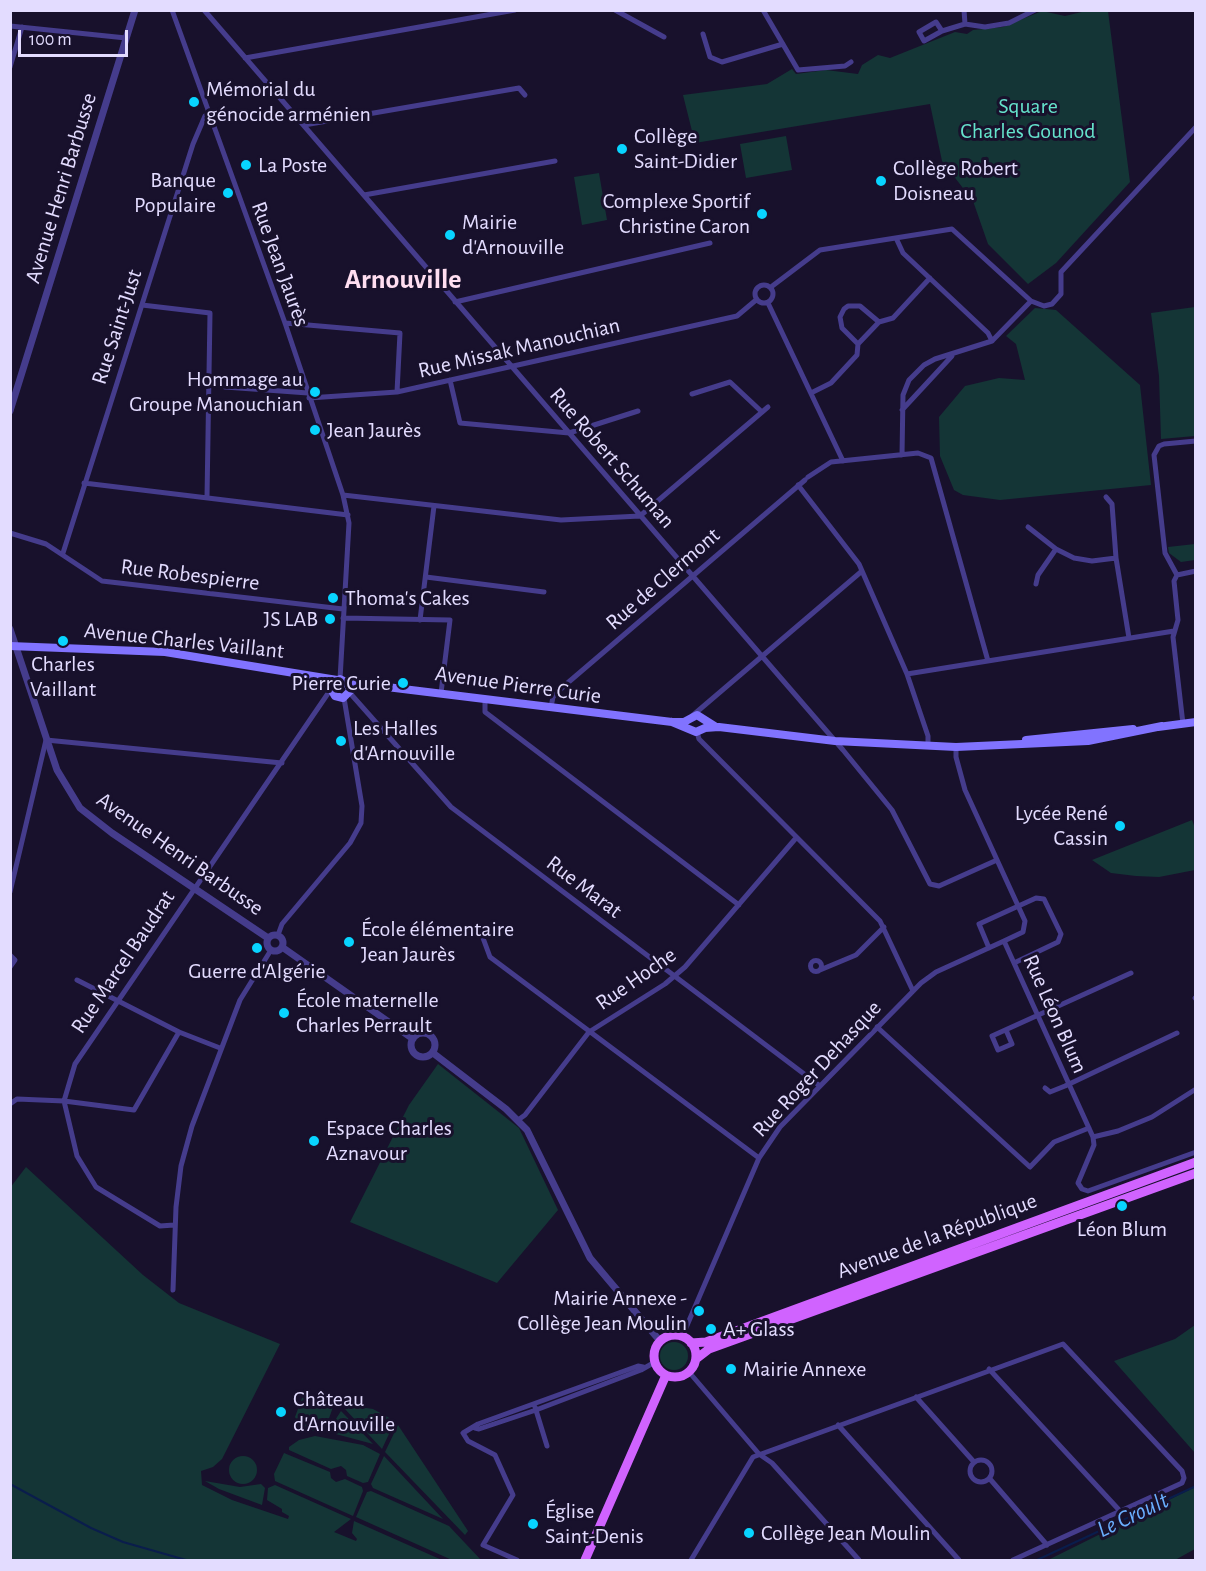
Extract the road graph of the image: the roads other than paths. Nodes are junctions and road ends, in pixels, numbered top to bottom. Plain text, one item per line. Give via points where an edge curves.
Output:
1 (135, 10) edge
2 (172, 10) edge
3 (204, 10) edge
4 (514, 10) edge
5 (615, 10) edge
6 (772, 10) edge
7 (964, 10) edge
8 (1035, 10) edge
9 (764, 12) edge
10 (964, 24) junction
11 (10, 26) edge
12 (22, 27) junction
13 (942, 31) dead end
14 (703, 34) dead end
15 (664, 37) dead end
16 (126, 38) junction
17 (783, 44) junction
18 (245, 58) junction
19 (851, 62) dead end
20 (10, 67) edge
21 (525, 95) dead end
22 (209, 115) junction
23 (304, 125) junction
24 (1196, 127) edge
25 (555, 161) dead end
26 (364, 195) junction
27 (896, 238) junction
28 (710, 243) dead end
29 (930, 278) junction
30 (771, 288) junction
31 (756, 300) junction
32 (1031, 301) junction
33 (455, 302) junction
34 (768, 303) junction
35 (142, 305) junction
36 (879, 322) junction
37 (285, 323) junction
38 (992, 341) junction
39 (858, 344) junction
40 (954, 354) junction
41 (511, 366) junction
42 (450, 380) junction
43 (225, 387) dead end
44 (397, 392) junction
45 (811, 393) junction
46 (692, 394) dead end
47 (309, 396) junction
48 (768, 406) dead end
49 (902, 410) junction
50 (10, 411) edge
51 (638, 411) dead end
52 (762, 412) junction
53 (569, 434) junction
54 (1196, 441) edge
55 (902, 454) junction
56 (843, 461) junction
57 (84, 483) junction
58 (798, 486) junction
59 (343, 495) junction
60 (207, 497) junction
61 (1106, 497) dead end
62 (434, 506) junction
63 (348, 515) junction
64 (640, 516) junction
65 (1028, 527) dead end
66 (10, 533) edge
67 (1056, 549) junction
68 (63, 553) junction
69 (1116, 558) junction
70 (862, 571) junction
71 (1196, 571) edge
72 (1177, 575) junction
73 (426, 577) junction
74 (692, 577) junction
75 (1036, 584) dead end
76 (544, 592) dead end
77 (343, 609) junction
78 (342, 618) junction
79 (420, 620) junction
80 (10, 629) edge
81 (1174, 631) junction
82 (1129, 638) junction
83 (13, 645) edge
84 (761, 655) junction
85 (988, 661) junction
86 (907, 674) junction
87 (318, 676) junction
88 (349, 687) junction
89 (331, 693) junction
90 (441, 693) junction
91 (485, 699) junction
92 (550, 708) junction
93 (701, 708) junction
94 (1196, 722) edge
95 (697, 723) junction
96 (1183, 724) junction
97 (46, 740) junction
98 (835, 741) junction
99 (928, 746) junction
100 (956, 747) junction
101 (282, 764) junction
102 (796, 838) junction
103 (997, 861) junction
104 (193, 887) junction
105 (10, 892) edge
106 (739, 905) junction
107 (1018, 906) junction
108 (884, 927) junction
109 (278, 935) junction
110 (268, 938) junction
111 (483, 938) dead end
112 (1004, 941) junction
113 (282, 947) junction
114 (989, 948) junction
115 (271, 950) junction
116 (10, 955) edge
117 (1014, 963) junction
118 (10, 967) edge
119 (820, 970) dead end
120 (1131, 973) dead end
121 (676, 976) junction
122 (76, 980) dead end
123 (913, 991) junction
124 (119, 1000) junction
125 (1037, 1016) junction
126 (877, 1027) junction
127 (1006, 1030) dead end
128 (179, 1032) junction
129 (590, 1032) junction
130 (1177, 1034) dead end
131 (412, 1039) junction
132 (220, 1048) junction
133 (433, 1053) junction
134 (1068, 1084) junction
135 (820, 1086) junction
136 (1045, 1088) dead end
137 (1196, 1089) edge
138 (64, 1101) junction
139 (10, 1104) edge
140 (518, 1120) junction
141 (1089, 1128) junction
142 (1093, 1137) junction
143 (1196, 1152) edge
144 (759, 1158) junction
145 (1196, 1162) edge
146 (1196, 1173) edge
147 (174, 1226) junction
148 (173, 1290) dead end
149 (682, 1337) junction
150 (660, 1341) junction
151 (691, 1344) junction
152 (696, 1359) junction
153 (655, 1362) junction
154 (989, 1369) junction
155 (689, 1372) junction
156 (666, 1375) junction
157 (916, 1397) junction
158 (535, 1407) junction
159 (838, 1425) junction
160 (548, 1446) dead end
161 (759, 1454) junction
162 (974, 1461) junction
163 (990, 1479) junction
164 (1120, 1510) junction
165 (1047, 1545) junction
166 (517, 1560) edge
167 (585, 1560) edge
168 (691, 1560) edge
169 (859, 1560) edge
170 (959, 1560) edge
171 (1013, 1560) edge

1 - 16 street, Avenue Henri Barbusse
2 - 22 street, Rue Jean Jaurès
3 - 18 street, Rue Robert Schuman
4 - 18 street
5 - 15 street
6 - 9 street
7 - 10 street
8 - 10 street via 998,26
9 - 17 street
10 - 13 street
11 - 12 street
12 - 16 street
12 - 20 street
14 - 17 street via 710,57 722,62
16 - 50 street, Avenue Henri Barbusse
17 - 19 street via 798,70 845,66
18 - 23 street, Rue Robert Schuman
21 - 23 street via 519,88
22 - 35 street, Rue Saint-Just via 205,116 193,144
22 - 37 street, Rue Jean Jaurès
23 - 26 street, Rue Robert Schuman
24 - 32 street via 1061,272 1061,294 1057,300 1044,306
25 - 26 street
26 - 33 street, Rue Robert Schuman
27 - 29 street via 903,253
27 - 30 street via 820,250
27 - 32 street via 952,229
28 - 33 street
29 - 36 street via 894,318
29 - 38 street
30 - 31 street via 759,286
30 - 34 street via 773,296
31 - 34 street
31 - 41 street, Rue Missak Manouchian via 733,317
32 - 38 street
33 - 41 street, Rue Robert Schuman
34 - 45 street
35 - 57 street, Rue Saint-Just
35 - 60 street via 210,313
36 - 39 street
36 - 39 street via 860,306 844,309 840,317 842,328
37 - 44 street via 400,333
37 - 47 street, Rue Jean Jaurès
38 - 40 street
39 - 45 street via 857,355 831,383
40 - 49 street
40 - 49 street via 924,365 909,380 904,387
41 - 42 street, Rue Missak Manouchian
41 - 53 street, Rue Robert Schuman
42 - 44 street, Rue Missak Manouchian
42 - 53 street via 460,423
43 - 47 street
44 - 47 street, Rue Missak Manouchian
45 - 56 street
46 - 52 street via 730,382
47 - 59 street, Rue Jean Jaurès
48 - 52 street
49 - 55 street
51 - 53 street
52 - 64 street
53 - 64 street, Rue Robert Schuman
54 - 72 street via 1159,446 1154,455 1165,553
55 - 56 street, Rue de Clermont
55 - 85 street, Rue de Clermont via 918,453 931,458
56 - 58 street, Rue de Clermont via 826,463
57 - 60 street
57 - 68 street, Rue Saint-Just
58 - 70 street
58 - 74 street, Rue de Clermont
59 - 62 street
59 - 63 street, Rue Jean Jaurès
60 - 63 street
61 - 69 street via 1112,504
62 - 64 street via 561,520
62 - 73 street
63 - 77 street, Rue Jean Jaurès
64 - 74 street, Rue Robert Schuman
65 - 67 street
66 - 68 street, Rue Robespierre
67 - 69 street via 1083,560
67 - 75 street
68 - 77 street, Rue Robespierre via 102,581
69 - 82 street
70 - 84 street
70 - 86 street
71 - 72 street
72 - 81 street via 1174,581 1178,620
73 - 76 street
73 - 79 street
74 - 84 street, Rue Robert Schuman
74 - 92 street, Rue de Clermont via 557,693
77 - 78 street, Rue Jean Jaurès
78 - 79 street
78 - 88 street, Rue Jean Jaurès
79 - 90 street via 450,620
80 - 83 street, Avenue Henri Barbusse
81 - 82 street
81 - 96 street
82 - 85 street
83 - 87 main road, Avenue Charles Vaillant via 165,652
83 - 97 street, Avenue Henri Barbusse
84 - 93 street
84 - 98 street, Rue Robert Schuman
85 - 86 street
86 - 99 street
87 - 88 main road, Avenue Charles Vaillant
87 - 89 main road
88 - 89 main road
88 - 89 main road
88 - 90 main road, Avenue Pierre Curie
88 - 109 street, Rue Jean Jaurès via 362,824 282,924
88 - 121 street, Rue Marat via 451,807
89 - 101 street, Rue Marcel Baudrat
90 - 91 main road, Avenue Pierre Curie
91 - 92 main road, Avenue Pierre Curie
91 - 106 street via 485,712
92 - 95 main road, Avenue Pierre Curie
93 - 95 street
93 - 95 street
94 - 96 main road, Avenue Pierre Curie
95 - 98 main road, Avenue Pierre Curie
95 - 102 street via 699,739
96 - 100 main road, Avenue Pierre Curie
97 - 101 street
97 - 104 street, Avenue Henri Barbusse via 64,786 80,808
97 - 105 street
98 - 99 main road, Avenue Pierre Curie
98 - 103 street, Rue Robert Schuman via 892,810 930,884 939,886
99 - 100 main road, Avenue Pierre Curie
100 - 103 street, Rue Léon Blum via 965,790
101 - 104 street, Rue Marcel Baudrat
102 - 106 street, Rue Hoche
102 - 108 street
103 - 107 street, Rue Léon Blum
104 - 110 street, Avenue Henri Barbusse
104 - 124 street, Rue Marcel Baudrat
106 - 121 street, Rue Hoche
107 - 112 street, Rue Léon Blum via 1025,928
107 - 114 street via 979,924
107 - 117 street via 1036,898 1044,899 1061,934 1058,942
108 - 119 street via 856,955
108 - 123 street
109 - 110 street
109 - 113 street via 284,941
110 - 115 street
111 - 129 street via 490,957
112 - 114 street, Rue Roger Dehasque
112 - 117 street, Rue Léon Blum
113 - 115 street via 279,951
113 - 131 street
114 - 123 street, Rue Roger Dehasque via 936,972
115 - 132 street via 240,1000
116 - 118 street via 15,960
117 - 125 street, Rue Léon Blum
120 - 125 street
121 - 129 street, Rue Hoche
121 - 135 street, Rue Marat
122 - 124 street
123 - 126 street, Rue Roger Dehasque
124 - 128 street
124 - 138 street, Rue Marcel Baudrat via 75,1064
125 - 127 street
125 - 134 street, Rue Léon Blum
126 - 135 street, Rue Roger Dehasque
126 - 141 street via 1030,1167 1054,1142
128 - 132 street
128 - 138 street via 134,1110
129 - 140 street, Rue Hoche
129 - 144 street
130 - 134 street
131 - 133 street via 411,1047 417,1056 424,1058
131 - 133 street via 419,1034 430,1035 435,1045
132 - 147 street via 181,1166
133 - 140 street
134 - 136 street via 1050,1092
134 - 141 street, Rue Léon Blum
135 - 144 street, Rue Roger Dehasque via 780,1127
137 - 142 street via 1152,1117
138 - 139 street via 17,1099
138 - 147 street, Rue Marcel Baudrat via 77,1156 96,1187 160,1226
140 - 150 street via 533,1139 590,1258
141 - 142 street, Rue Léon Blum
142 - 143 street via 1094,1145 1078,1184 1088,1191
144 - 149 street, Rue Roger Dehasque
145 - 151 main road, Avenue de la République via 706,1342
146 - 152 main road, Avenue de la République via 709,1349
147 - 148 street
149 - 150 main road
149 - 151 main road
150 - 153 main road via 654,1351
151 - 152 main road
152 - 155 main road
153 - 156 main road
153 - 158 street
154 - 157 street
154 - 164 street
154 - 164 street via 1064,1344 1182,1471 1182,1483
155 - 156 main road via 680,1377
155 - 161 street
156 - 167 main road
157 - 159 street
157 - 162 street
158 - 160 street
158 - 166 street via 463,1432 468,1441 495,1455 513,1495 483,1545
159 - 161 street
159 - 170 street
161 - 168 street via 735,1485
161 - 169 street via 772,1463
162 - 163 street via 988,1462 992,1468
162 - 163 street via 970,1468 972,1479
163 - 165 street
164 - 165 street
165 - 171 street

